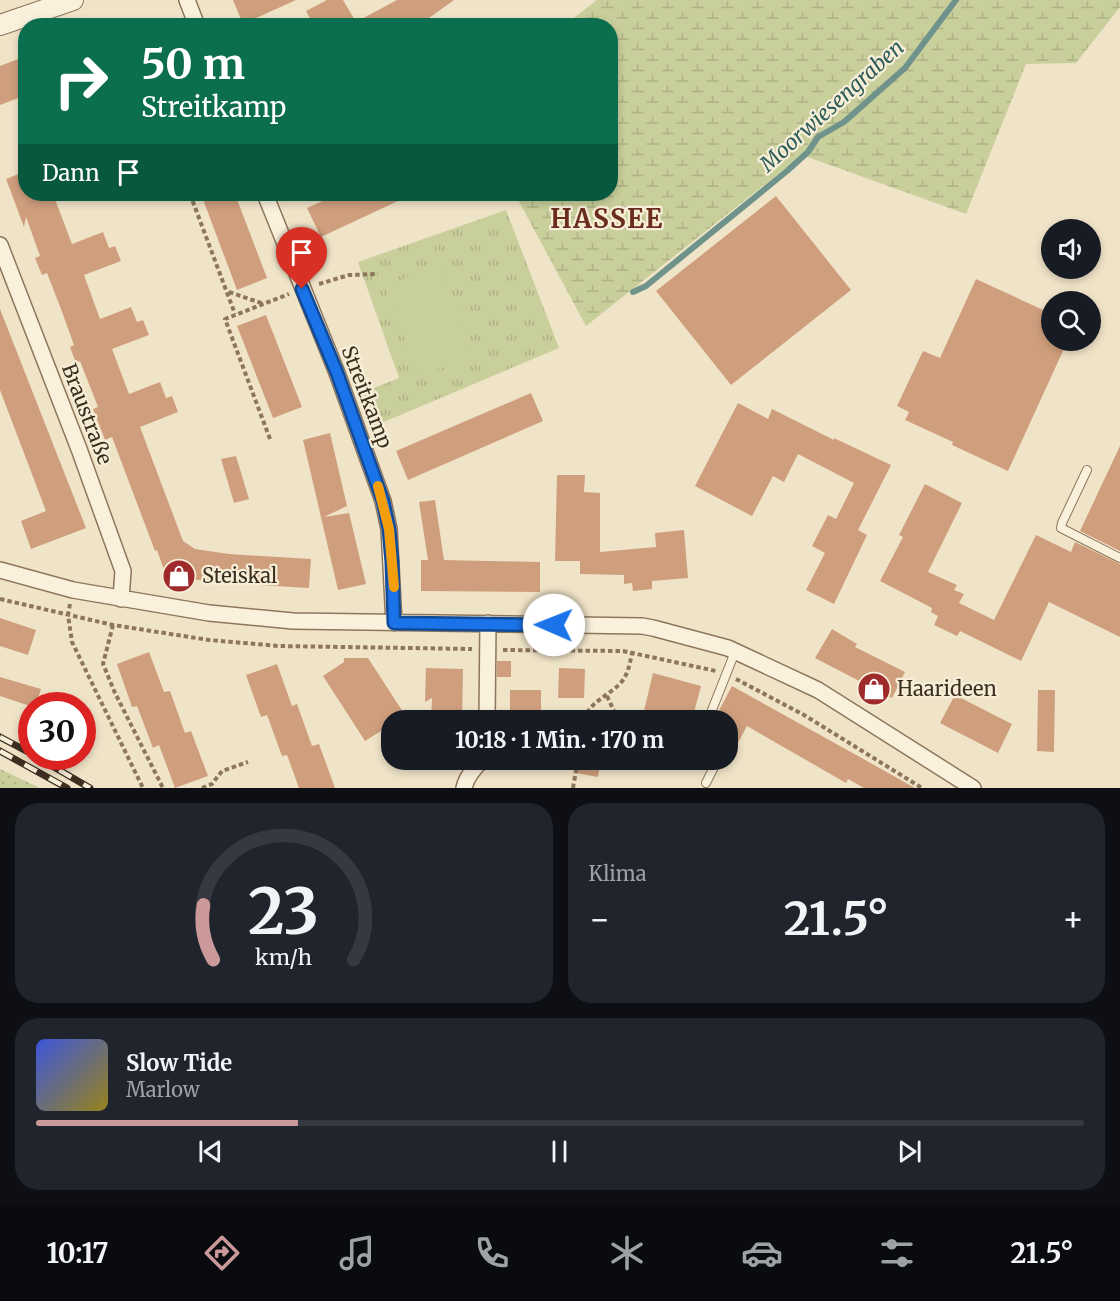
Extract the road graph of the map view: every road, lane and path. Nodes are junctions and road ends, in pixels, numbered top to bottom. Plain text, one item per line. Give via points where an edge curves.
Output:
1 (73, 0) edge
2 (187, 0) edge
3 (22, 18) edge
4 (194, 18) edge
5 (18, 20) edge
6 (0, 26) edge
7 (193, 201) edge
8 (268, 201) edge
9 (0, 245) edge
10 (378, 274) dead end
11 (302, 289) junction
12 (228, 292) junction
13 (264, 304) junction
14 (235, 315) junction
15 (270, 439) dead end
16 (1087, 470) dead end
17 (1120, 558) edge
18 (0, 570) edge
19 (73, 590) junction
20 (121, 599) junction
21 (394, 623) junction
22 (488, 623) junction
23 (113, 625) dead end
24 (735, 652) junction
25 (632, 653) dead end
26 (607, 696) junction
27 (487, 710) edge
28 (588, 710) edge
29 (614, 710) edge
30 (712, 710) edge
31 (248, 762) dead end
32 (473, 770) edge
33 (576, 770) edge
34 (712, 770) edge
35 (706, 783) dead end
36 (142, 788) edge
37 (163, 788) edge
38 (202, 788) edge
39 (464, 788) edge
40 (573, 788) edge
41 (973, 788) edge

1 - 3 street
2 - 4 street
5 - 6 street
7 - 12 path
8 - 11 street, Streitkamp
9 - 20 street, Braustraße via 123,571
10 - 11 path via 349,275
11 - 13 path
11 - 21 street, Streitkamp via 383,501 390,540
12 - 13 path
12 - 14 path
13 - 14 path
14 - 15 path via 225,319
16 - 17 lane via 1061,528
18 - 19 street
19 - 20 street
19 - 36 path via 68,615 72,642
20 - 21 street via 209,614
21 - 22 street
22 - 24 street via 642,626
22 - 27 street
23 - 37 path via 103,664
24 - 30 lane
24 - 41 street via 818,690
25 - 26 path via 623,679
26 - 28 path
26 - 29 path
31 - 38 path via 222,771 212,784
32 - 39 street
33 - 40 path
34 - 35 lane

